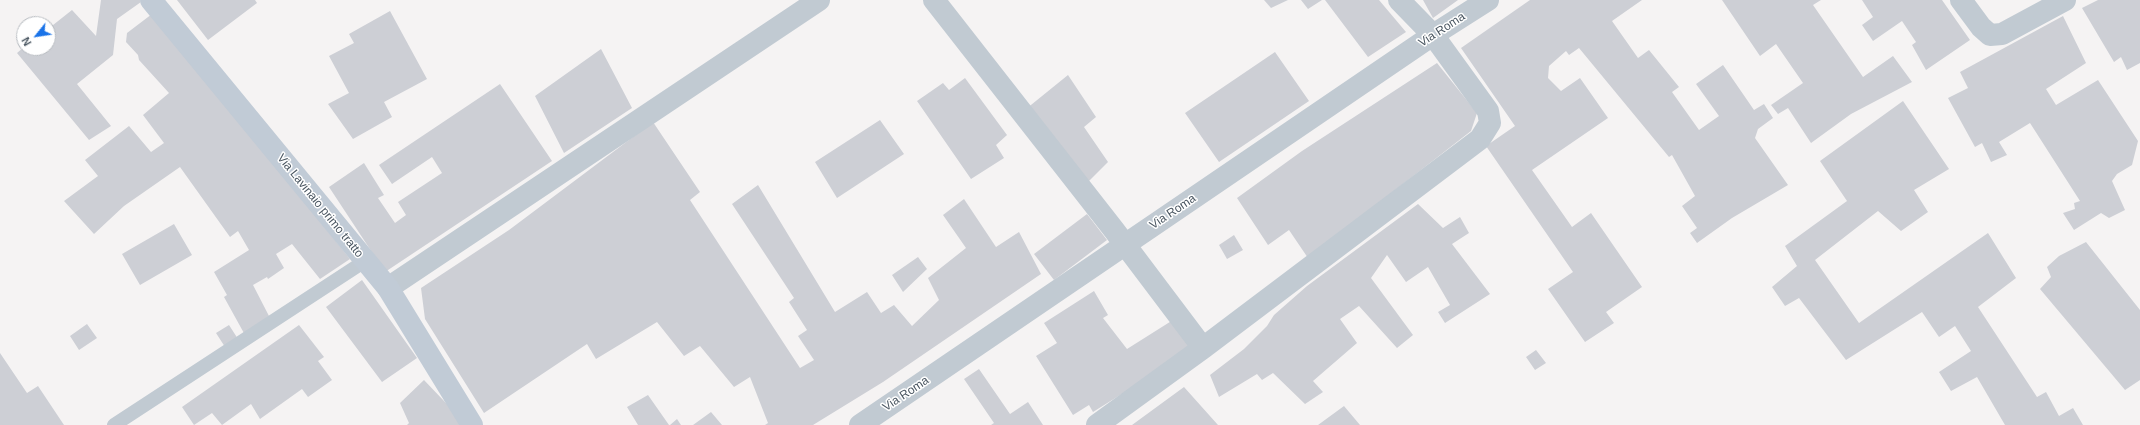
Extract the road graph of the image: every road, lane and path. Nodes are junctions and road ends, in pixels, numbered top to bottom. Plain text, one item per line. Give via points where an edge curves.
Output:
1 (151, 0) edge
2 (819, 0) edge
3 (934, 0) edge
4 (1399, 0) edge
5 (1488, 0) edge
6 (1961, 0) edge
7 (2065, 0) edge
8 (1433, 35) junction
9 (1125, 245) junction
10 (365, 261) junction
11 (388, 288) junction
12 (1203, 348) junction
13 (114, 425) edge
14 (472, 425) edge
15 (860, 425) edge
16 (1097, 425) edge

1 - 10 street, Via Lavinaio primo tratto
2 - 11 street
3 - 9 street
4 - 8 street
5 - 8 street, Via Roma
6 - 7 street via 1990,35 2002,34
8 - 9 street, Via Roma
8 - 12 street via 1488,111 1490,123 1480,139
9 - 12 street
9 - 15 street, Via Roma
10 - 11 street, Via Lavinaio primo tratto
10 - 13 lane
11 - 14 street, Via Lavinaio primo tratto
12 - 16 street

